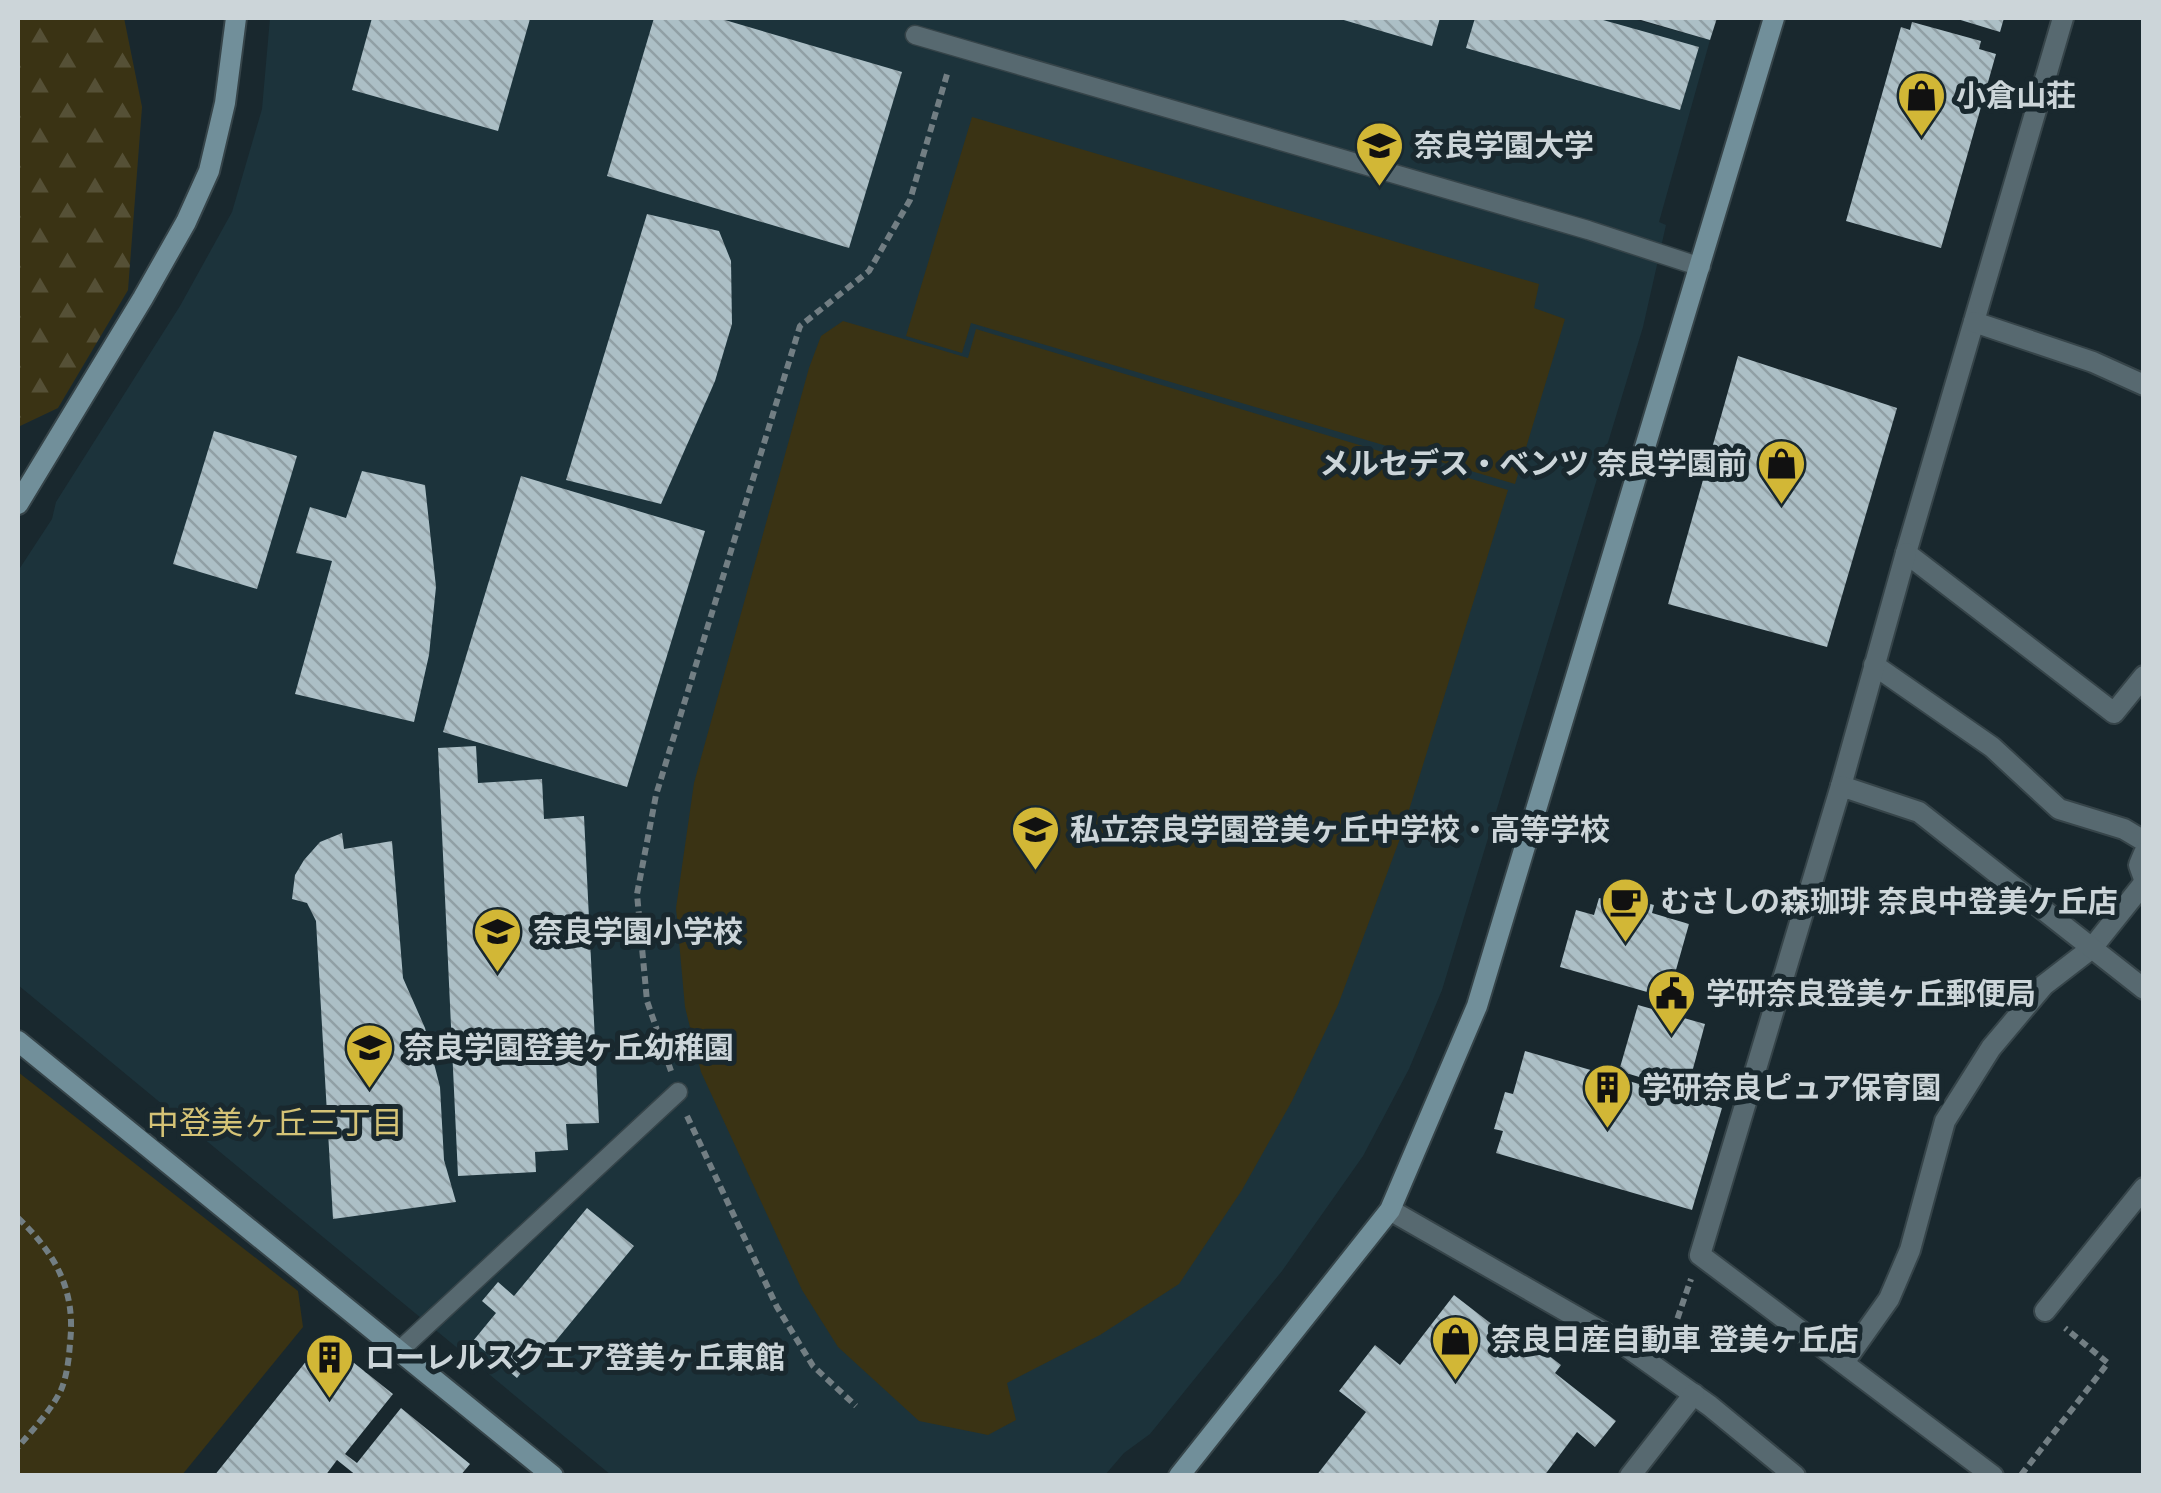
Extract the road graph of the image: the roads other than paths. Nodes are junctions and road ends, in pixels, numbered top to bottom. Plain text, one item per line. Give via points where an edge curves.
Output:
1 (236, 18) edge
2 (1774, 18) edge
3 (2062, 18) edge
4 (915, 35) dead end
5 (1701, 267) junction
6 (1974, 322) junction
7 (2144, 384) edge
8 (18, 504) edge
9 (1906, 553) junction
10 (1874, 665) junction
11 (2144, 676) edge
12 (1841, 786) junction
13 (2144, 841) edge
14 (2144, 853) edge
15 (2144, 881) edge
16 (2092, 948) junction
17 (2144, 989) edge
18 (18, 1041) edge
19 (678, 1092) road end
20 (2144, 1188) edge
21 (1390, 1210) junction
22 (2045, 1311) road end
23 (401, 1349) junction
24 (1845, 1361) junction
25 (1694, 1394) junction
26 (553, 1476) edge
27 (1178, 1476) edge
28 (1630, 1476) edge
29 (1795, 1476) edge
30 (1993, 1476) edge

1 - 8 street via 225,103 202,188
2 - 5 street
3 - 6 street
4 - 5 lane
5 - 21 street via 1477,1006
6 - 7 street
6 - 9 street
9 - 10 street
9 - 11 street via 2114,713
10 - 12 street
10 - 13 street via 1992,748 2058,808
12 - 16 street via 1918,812
12 - 24 street via 1700,1254
14 - 15 street
15 - 16 street
16 - 17 street
16 - 24 street via 2044,986 1990,1048 1945,1121 1910,1250 1889,1299
18 - 23 street
19 - 23 lane
20 - 22 street
21 - 25 street via 1620,1342
21 - 27 street
23 - 26 street
24 - 30 street
25 - 28 street
25 - 29 street

